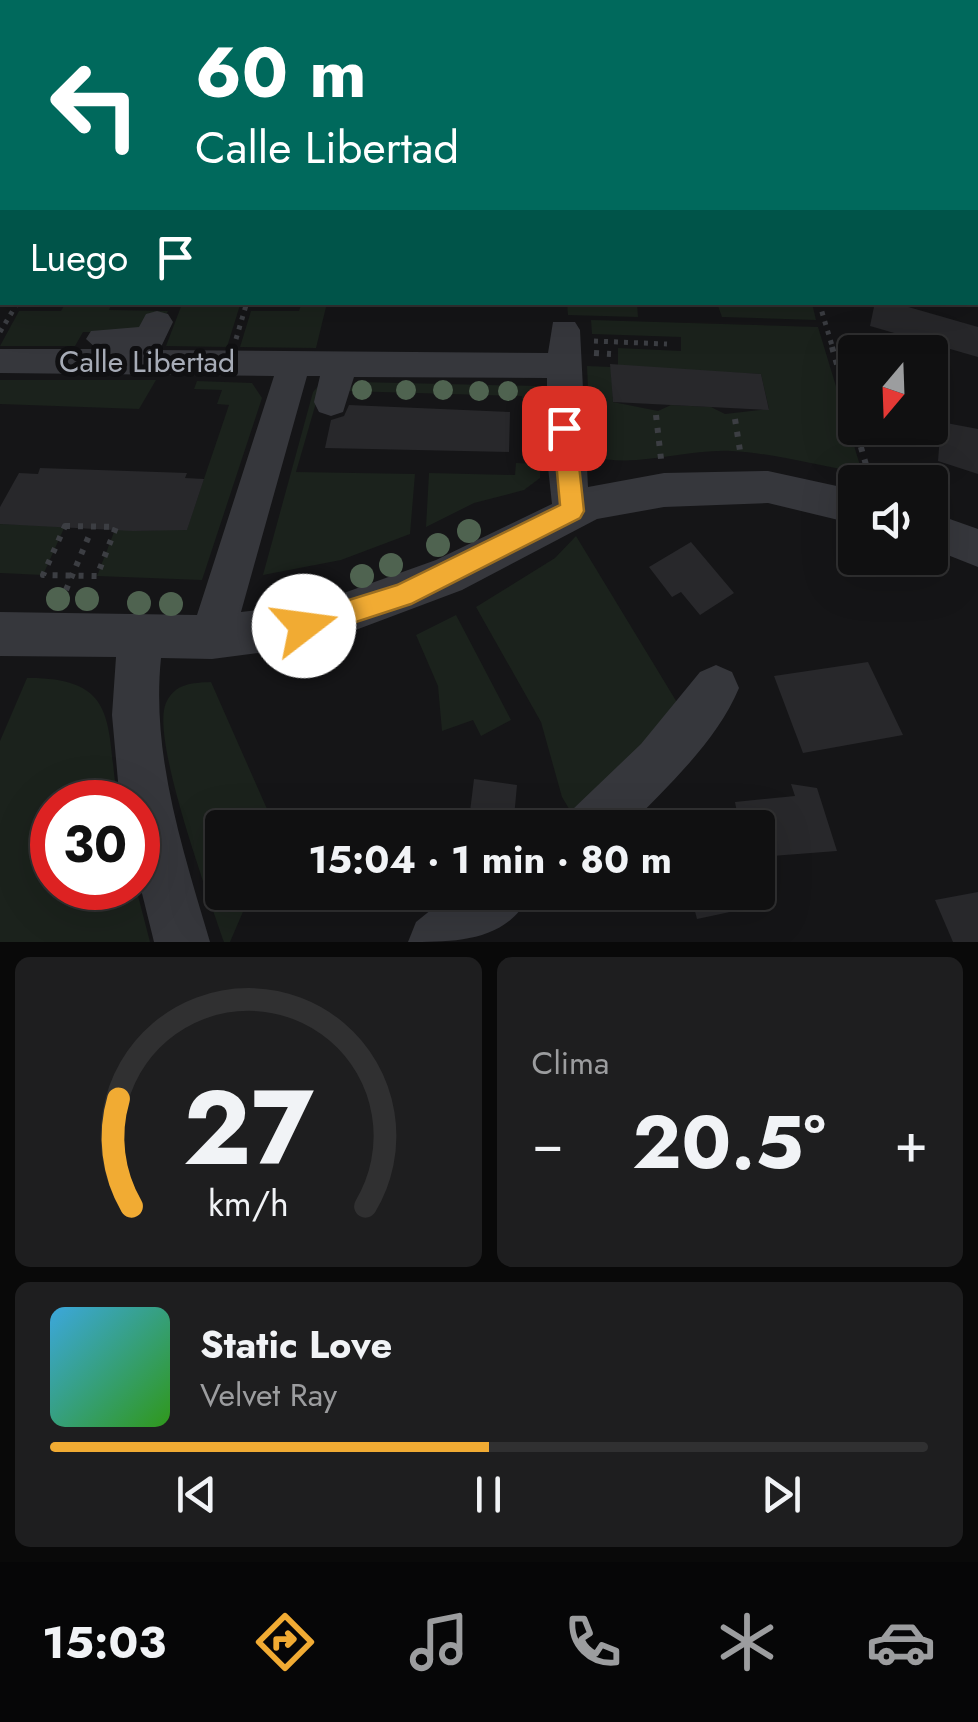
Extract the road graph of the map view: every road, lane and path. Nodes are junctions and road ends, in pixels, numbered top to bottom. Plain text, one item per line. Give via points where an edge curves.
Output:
1 (16, 305) edge
2 (247, 305) edge
3 (820, 305) edge
4 (157, 322) dead end
5 (0, 332) edge
6 (576, 335) joint
7 (667, 344) dead end
8 (234, 347) dead end
9 (0, 361) edge
10 (83, 361) junction
11 (294, 364) junction
12 (340, 364) junction
13 (562, 366) junction
14 (331, 402) dead end
15 (656, 415) dead end
16 (736, 419) dead end
17 (740, 452) dead end
18 (660, 455) dead end
19 (866, 465) edge
20 (838, 504) edge
21 (572, 511) junction
22 (91, 531) dead end
23 (948, 537) edge
24 (978, 548) edge
25 (72, 576) junction
26 (66, 590) dead end
27 (0, 634) edge
28 (212, 637) junction
29 (141, 638) junction
30 (716, 688) dead end
31 (608, 810) edge
32 (475, 910) edge
33 (182, 942) edge
34 (436, 942) edge

1 - 5 path
2 - 8 path
3 - 19 path
4 - 10 street via 150,339 94,339
6 - 7 path
6 - 13 street
9 - 10 street, Calle Libertad
10 - 11 street, Calle Libertad via 186,376
11 - 12 street, Calle Libertad
11 - 28 street
12 - 13 street, Calle Libertad
12 - 14 street
13 - 21 street
15 - 18 path
16 - 17 path
20 - 21 street via 768,487 722,486 618,497
21 - 28 street via 447,576 362,610 260,635
22 - 25 path
23 - 24 street
25 - 25 path via 44,575 64,526 116,527 97,576
25 - 26 path
27 - 29 street
28 - 29 street
29 - 33 street via 133,696 140,767
30 - 31 street
32 - 34 street

